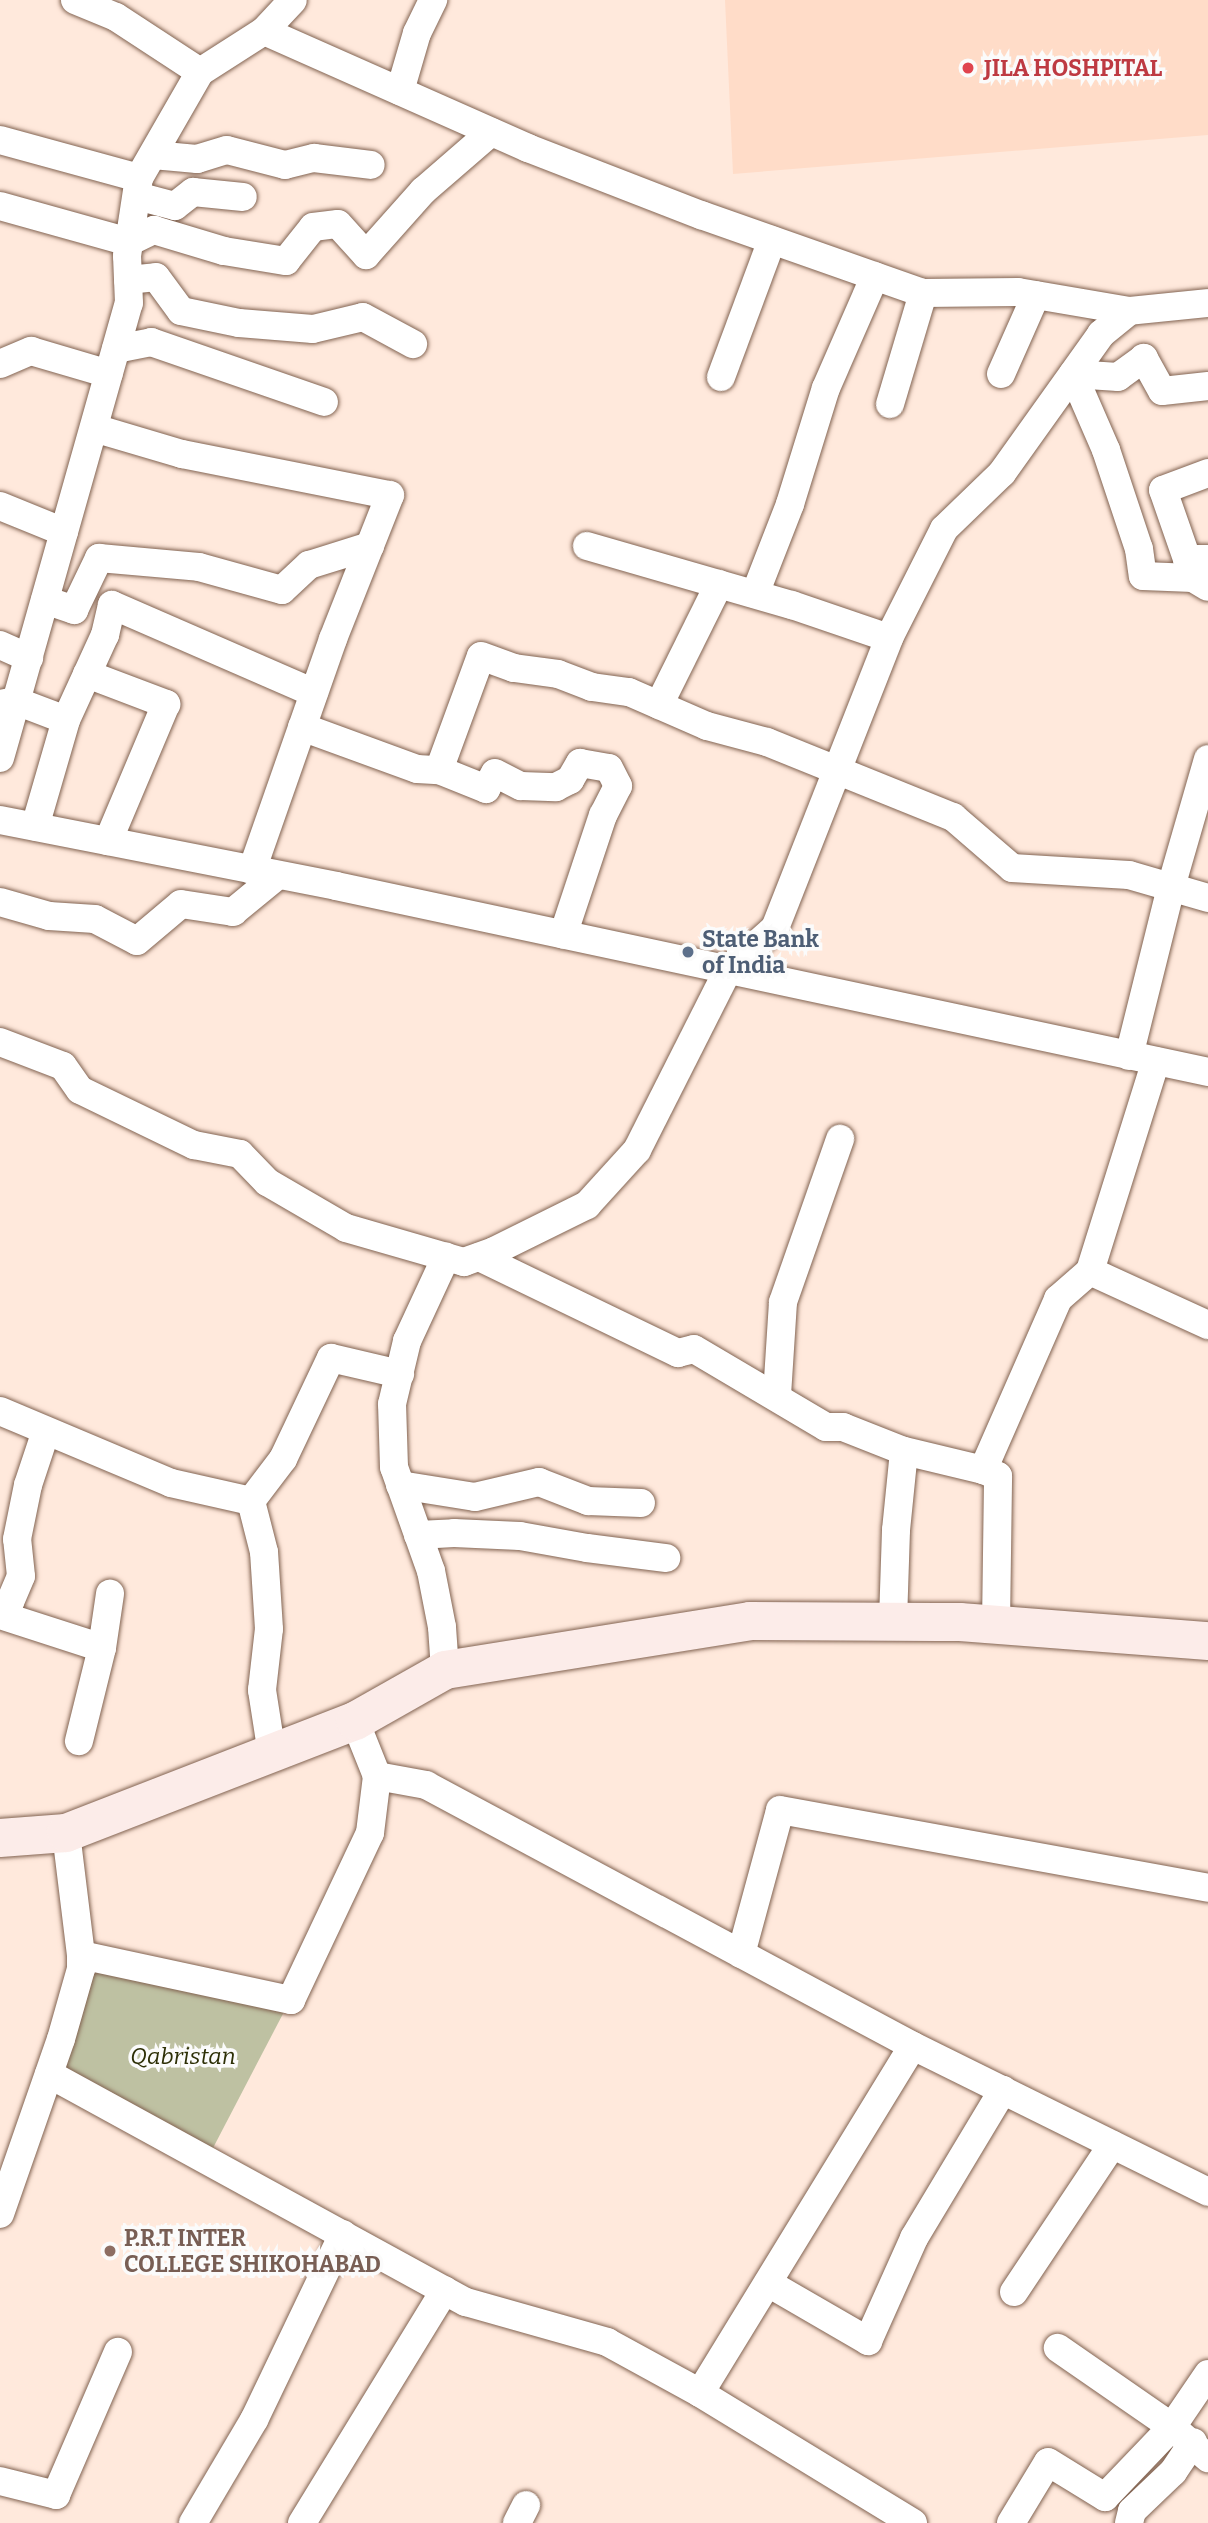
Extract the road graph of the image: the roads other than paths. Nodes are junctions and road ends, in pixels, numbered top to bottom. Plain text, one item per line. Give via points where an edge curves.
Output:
1 (75, 0) edge
2 (293, 0) edge
3 (433, 0) edge
4 (264, 31) junction
5 (200, 72) junction
6 (400, 91) junction
7 (491, 132) junction
8 (0, 140) edge
9 (371, 165) dead end
10 (143, 176) junction
11 (243, 197) dead end
12 (0, 206) edge
13 (772, 240) junction
14 (129, 242) junction
15 (875, 276) junction
16 (128, 280) junction
17 (923, 293) junction
18 (1036, 295) junction
19 (1208, 303) edge
20 (1129, 310) junction
21 (413, 344) dead end
22 (112, 361) junction
23 (0, 364) edge
24 (1002, 374) dead end
25 (1073, 374) junction
26 (722, 377) dead end
27 (1208, 386) edge
28 (324, 402) dead end
29 (890, 404) dead end
30 (94, 428) junction
31 (1208, 473) edge
32 (0, 506) edge
33 (64, 533) junction
34 (370, 546) junction
35 (587, 546) dead end
36 (1208, 559) edge
37 (719, 584) junction
38 (1208, 587) edge
39 (755, 594) junction
40 (45, 600) junction
41 (889, 638) junction
42 (0, 645) edge
43 (29, 658) junction
44 (86, 674) junction
45 (314, 693) junction
46 (8, 702) edge
47 (659, 705) junction
48 (66, 720) junction
49 (302, 727) junction
50 (1208, 752) edge
51 (0, 758) edge
52 (1208, 759) edge
53 (837, 769) junction
54 (439, 770) junction
55 (0, 820) edge
56 (35, 827) junction
57 (108, 841) junction
58 (265, 872) junction
59 (1171, 887) junction
60 (1208, 898) edge
61 (0, 902) edge
62 (563, 934) junction
63 (728, 970) junction
64 (0, 1042) edge
65 (1143, 1058) junction
66 (1208, 1072) edge
67 (840, 1139) dead end
68 (446, 1257) junction
69 (479, 1257) junction
70 (1090, 1271) junction
71 (1208, 1325) edge
72 (400, 1374) junction
73 (777, 1395) junction
74 (0, 1411) edge
75 (46, 1431) junction
76 (904, 1451) junction
77 (983, 1470) junction
78 (400, 1485) junction
79 (251, 1501) junction
80 (641, 1503) dead end
81 (418, 1535) junction
82 (666, 1558) dead end
83 (110, 1594) dead end
84 (0, 1614) edge
85 (893, 1621) junction
86 (996, 1625) junction
87 (1208, 1641) edge
88 (102, 1648) junction
89 (446, 1670) junction
90 (355, 1721) junction
91 (79, 1741) dead end
92 (272, 1754) junction
93 (377, 1776) junction
94 (66, 1833) junction
95 (0, 1838) edge
96 (1208, 1888) edge
97 (741, 1954) junction
98 (81, 1955) junction
99 (914, 2046) junction
100 (49, 2074) junction
101 (1003, 2090) junction
102 (1112, 2144) junction
103 (1208, 2192) edge
104 (0, 2214) edge
105 (343, 2234) junction
106 (768, 2283) junction
107 (445, 2290) junction
108 (1014, 2292) dead end
109 (1058, 2348) dead end
110 (118, 2353) dead end
111 (1208, 2374) edge
112 (700, 2393) junction
113 (1191, 2442) edge
114 (0, 2481) edge
115 (877, 2514) edge
116 (193, 2523) edge
117 (302, 2523) edge
118 (913, 2523) edge
119 (1011, 2523) edge
120 (1129, 2523) edge

1 - 5 street via 116,17
2 - 4 street
3 - 6 street via 417,33
4 - 5 street
4 - 6 street
5 - 10 street
6 - 7 street
7 - 13 street
7 - 14 street via 423,191 366,255 338,224 313,227 286,261 224,251 154,230
8 - 10 street
9 - 10 street via 314,158 285,164 227,150
10 - 11 street via 175,206 193,192
10 - 14 street
12 - 14 street
13 - 15 street
13 - 26 street
14 - 16 street
15 - 17 street
15 - 39 street via 826,388 790,504
16 - 21 street via 156,277 180,311 239,323 313,329 363,317
16 - 22 street via 129,303
17 - 18 street
17 - 29 street
18 - 20 street
18 - 24 street
19 - 20 street
20 - 25 street via 1101,334
22 - 23 street via 31,351
22 - 28 street via 151,342
22 - 30 street
25 - 27 street via 1118,377 1144,358 1163,391
25 - 38 street via 1106,450 1139,549 1143,576 1193,578
25 - 41 street via 1002,473 944,529
30 - 33 street
30 - 34 street via 183,454 390,495
31 - 36 street via 1163,490 1187,559
32 - 33 street
33 - 40 street
34 - 40 street via 309,565 282,590 199,567 99,558 74,610
34 - 45 street
35 - 37 street
37 - 39 street
37 - 47 street
39 - 41 street
40 - 43 street
41 - 53 street
42 - 43 street
43 - 46 street
44 - 45 street via 105,635 112,605
44 - 48 street
44 - 57 street via 166,704
45 - 49 street
46 - 48 street
46 - 51 street
47 - 53 street via 707,726 767,742
47 - 54 street via 629,692 592,687 481,656
48 - 56 street
49 - 54 street via 417,769
49 - 58 street
50 - 52 street
52 - 59 street
53 - 59 street via 953,817 1012,868 1129,875
53 - 63 street via 775,928
54 - 62 street via 486,789 495,773 521,786 556,787 570,780 580,763 609,768 618,786 598,828
55 - 56 street
56 - 57 street
57 - 58 street
58 - 61 street via 233,912 181,904 137,941 95,919 49,916
58 - 62 street
59 - 60 street
59 - 65 street
62 - 63 street
63 - 65 street
63 - 69 street via 637,1150 587,1205
64 - 68 street via 63,1066 80,1090 194,1145 240,1154 267,1182 346,1228
65 - 66 street
65 - 70 street
67 - 73 street via 783,1302
68 - 69 street via 464,1262
68 - 72 street via 407,1341
69 - 73 street via 678,1353 694,1349
70 - 71 street
70 - 77 street via 1058,1299
72 - 78 street via 392,1404 394,1467
72 - 79 street via 331,1358 283,1459
73 - 76 street via 826,1427 843,1427
74 - 75 street
75 - 79 street via 171,1483
75 - 84 street via 28,1485 18,1539 21,1576
76 - 77 street
76 - 85 street
77 - 86 street via 998,1476
78 - 80 street via 475,1497 539,1482 588,1501
78 - 81 street
79 - 92 street via 264,1552 269,1629 262,1690
81 - 82 street via 520,1535
81 - 89 street via 440,1616
83 - 88 street
84 - 88 street
85 - 86 main road
85 - 89 main road via 750,1621
86 - 87 main road
88 - 91 street
89 - 90 main road
90 - 92 main road
90 - 93 street
92 - 94 main road
93 - 97 street via 426,1785
93 - 98 street via 370,1833 291,2000
94 - 95 main road
94 - 98 street
96 - 97 street via 780,1810
97 - 99 street
98 - 100 street via 72,2004
99 - 101 street
99 - 106 street
100 - 104 street
100 - 105 street
101 - 102 street
101 - 106 street via 914,2238 868,2341
102 - 103 street
102 - 108 street
105 - 107 street
105 - 116 street via 254,2420
106 - 112 street
107 - 112 street via 466,2302 607,2342
107 - 117 street
109 - 113 street
110 - 114 street via 56,2495
111 - 113 street
112 - 115 street
113 - 119 street via 1105,2497 1048,2462
113 - 120 street via 1173,2472 1132,2511
115 - 118 street

